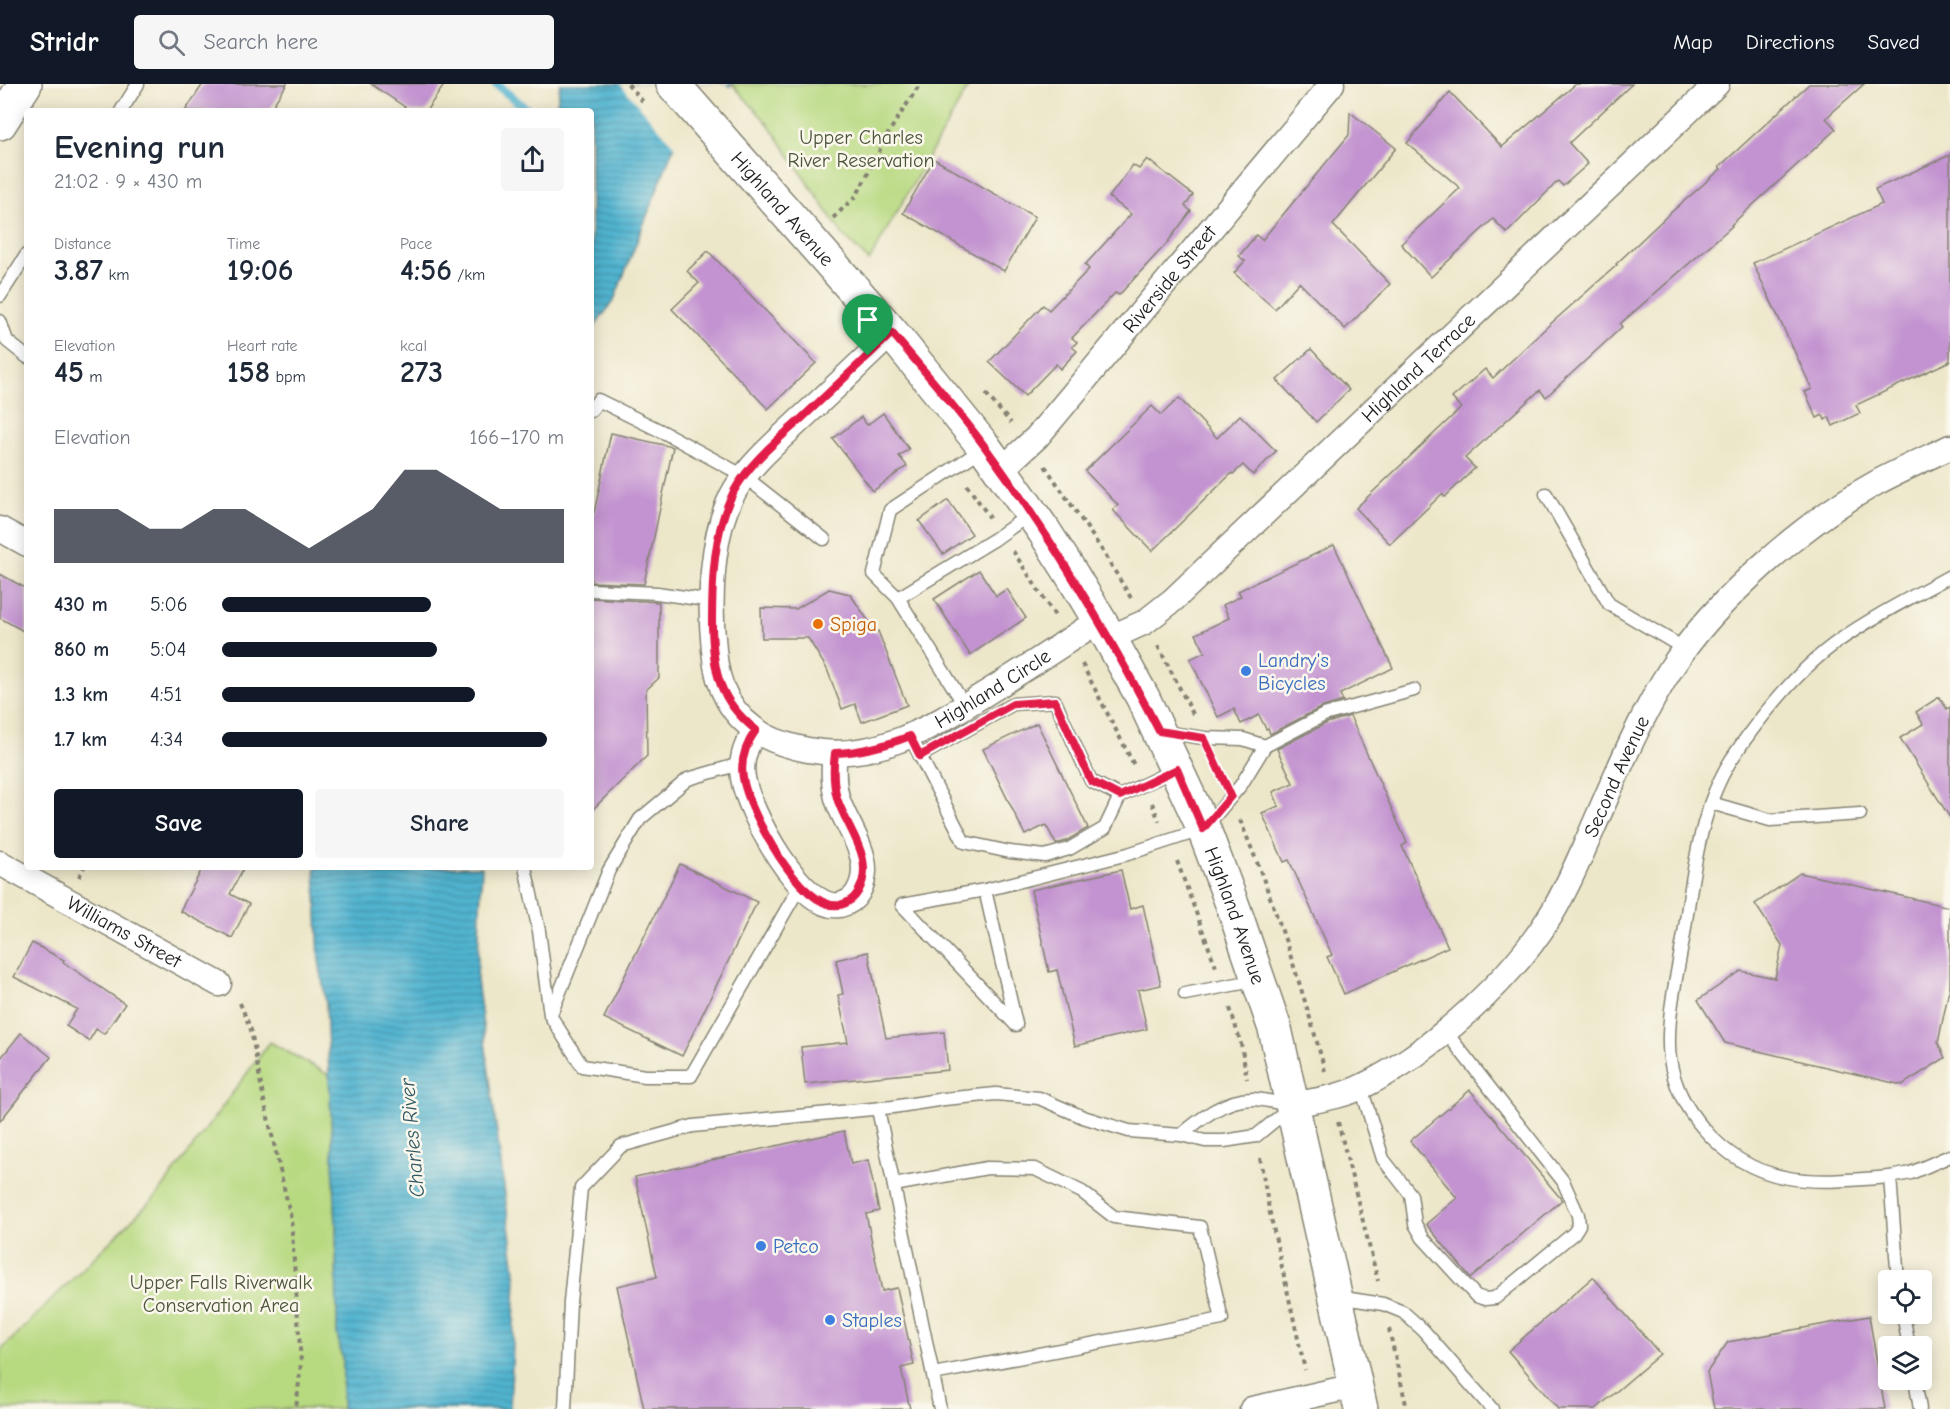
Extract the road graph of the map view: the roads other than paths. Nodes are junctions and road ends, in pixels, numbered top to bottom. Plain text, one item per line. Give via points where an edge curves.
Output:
1 (25, 84) edge
2 (138, 84) edge
3 (673, 84) edge
4 (1332, 84) edge
5 (1717, 84) edge
6 (123, 108) edge
7 (0, 123) edge
8 (24, 259) edge
9 (0, 296) edge
10 (0, 321) edge
11 (892, 333) junction
12 (24, 354) edge
13 (594, 406) edge
14 (1950, 447) edge
15 (993, 459) junction
16 (744, 476) junction
17 (1546, 494) dead end
18 (1031, 513) junction
19 (0, 529) edge
20 (824, 539) dead end
21 (24, 542) edge
22 (1950, 576) edge
23 (594, 590) edge
24 (898, 598) junction
25 (712, 601) junction
26 (1104, 629) junction
27 (1685, 650) junction
28 (1413, 690) dead end
29 (965, 706) junction
30 (756, 730) junction
31 (1159, 731) junction
32 (915, 746) junction
33 (1265, 746) junction
34 (835, 753) junction
35 (743, 763) junction
36 (1177, 769) junction
37 (1120, 796) junction
38 (1711, 804) junction
39 (1860, 814) dead end
40 (1203, 829) junction
41 (0, 863) edge
42 (526, 870) edge
43 (800, 886) junction
44 (985, 890) junction
45 (1259, 980) junction
46 (219, 984) road end
47 (1185, 994) dead end
48 (550, 1015) junction
49 (1445, 1031) junction
50 (1361, 1087) junction
51 (1293, 1105) junction
52 (878, 1109) junction
53 (1181, 1135) junction
54 (1950, 1156) edge
55 (1890, 1177) junction
56 (894, 1185) junction
57 (1897, 1270) edge
58 (1335, 1297) junction
59 (933, 1374) junction
60 (1917, 1390) edge
61 (1358, 1398) edge
62 (565, 1409) edge
63 (940, 1409) edge
64 (1252, 1409) edge
65 (1492, 1409) edge
66 (1920, 1409) edge

1 - 7 main road
2 - 6 lane
3 - 11 main road, Highland Avenue
4 - 15 street, Riverside Street via 1037,437
5 - 26 street, Highland Terrace via 1173,600 1145,622
8 - 9 lane
10 - 12 lane via 8,341
11 - 15 main road, Highland Avenue
11 - 16 street, Highland Circle
13 - 16 lane via 598,400
14 - 27 street, Second Avenue via 1875,483 1822,519 1735,592
15 - 18 main road, Highland Avenue
15 - 24 lane via 955,468 890,510 874,574
16 - 20 lane
16 - 25 street, Highland Circle via 722,524
17 - 27 lane via 1609,604
18 - 24 lane
18 - 26 main road, Highland Avenue
19 - 21 street
22 - 38 lane via 1869,621 1816,658 1744,742
23 - 25 lane
24 - 29 lane
25 - 30 street, Highland Circle via 716,670 722,689 729,705
26 - 29 street, Highland Circle
26 - 31 main road, Highland Avenue
27 - 49 street, Second Avenue via 1639,726 1551,914 1507,973
28 - 33 lane via 1324,715
29 - 32 street, Highland Circle
30 - 34 street, Highland Circle via 792,747
30 - 35 street
31 - 33 lane via 1243,739
31 - 36 main road, Highland Avenue
32 - 34 street, Highland Circle
32 - 37 lane via 1013,704 1055,701 1091,781
32 - 37 lane via 964,842 1044,856 1069,849 1104,828
33 - 40 lane via 1241,785
34 - 43 street via 835,788 862,855 863,878 855,897 836,906 817,900
35 - 43 street via 744,784 754,811
35 - 48 lane via 688,779 640,819 609,870
36 - 37 lane
36 - 40 main road, Highland Avenue
38 - 39 lane via 1770,820
38 - 55 lane via 1693,874 1670,1022 1670,1059 1680,1094 1709,1136 1749,1167 1806,1181
40 - 44 lane via 1128,854
40 - 45 main road, Highland Avenue
41 - 46 street, Williams Street
42 - 48 lane
43 - 48 lane via 691,1076 645,1076 582,1066
44 - 44 lane via 902,905 1016,1025 993,923
45 - 47 lane
45 - 51 main road, Highland Avenue
49 - 50 street, Second Avenue
49 - 50 lane via 1563,1181 1578,1215 1579,1225 1574,1233 1495,1298 1476,1296 1422,1238 1414,1224 1411,1195 1383,1159
50 - 51 street, Second Avenue
51 - 53 lane via 1250,1099 1231,1103 1200,1119
51 - 53 lane via 1256,1136 1205,1141
51 - 58 main road, Highland Avenue
52 - 53 lane via 996,1094 1039,1098 1083,1118 1129,1131
52 - 56 lane
52 - 62 lane via 693,1126 621,1146 581,1188
54 - 55 lane via 1911,1173
55 - 57 lane
56 - 59 lane
56 - 59 lane via 987,1168 1035,1169 1082,1192 1114,1217 1200,1227 1222,1319
58 - 61 main road, Highland Avenue
58 - 65 lane via 1383,1304 1403,1312
59 - 63 lane
60 - 66 lane
61 - 64 street

